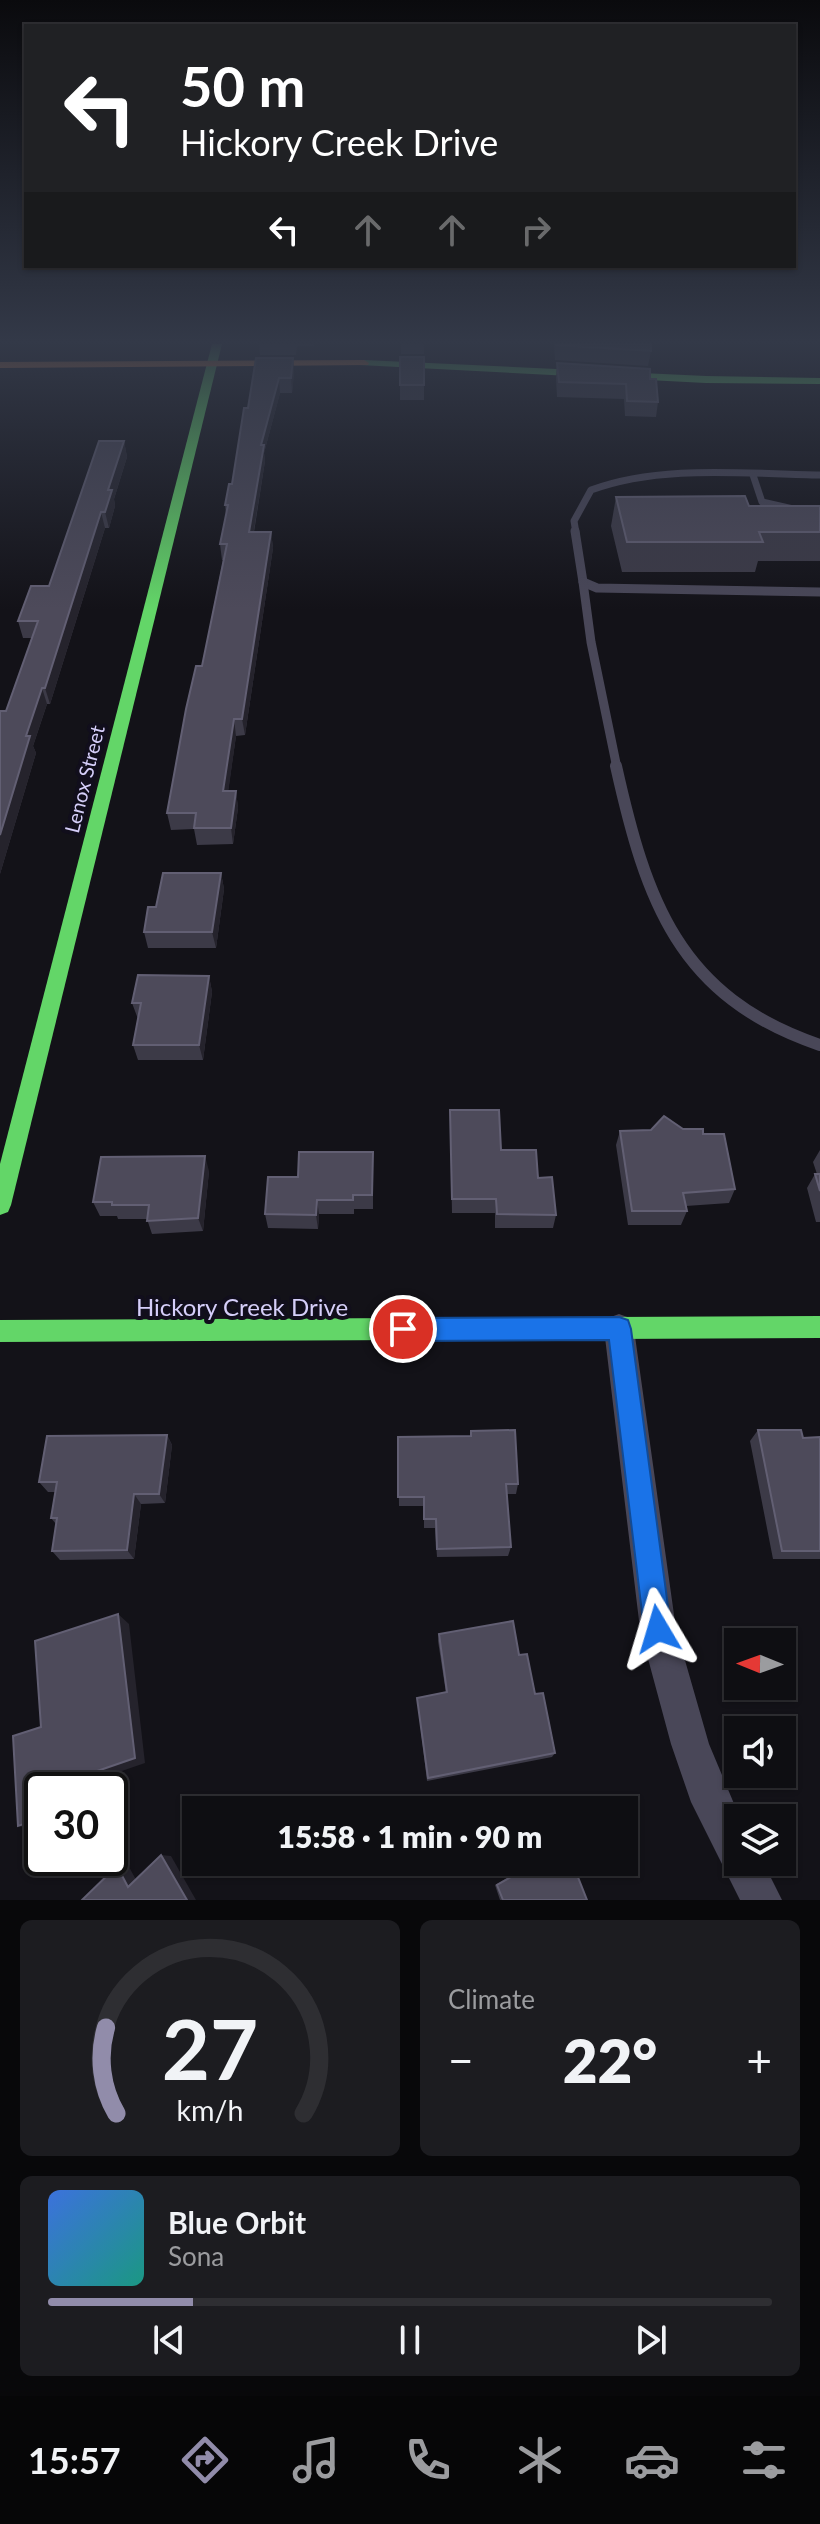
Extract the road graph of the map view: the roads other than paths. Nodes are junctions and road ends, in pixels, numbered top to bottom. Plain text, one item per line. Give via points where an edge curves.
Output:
1 (193, 433) edge
2 (753, 475) junction
3 (820, 475) edge
4 (820, 515) edge
5 (583, 582) junction
6 (820, 592) edge
7 (820, 1045) edge
8 (0, 1205) edge
9 (820, 1327) edge
10 (619, 1329) junction
11 (0, 1331) edge
12 (724, 1828) edge
13 (749, 1876) edge
14 (762, 1900) edge

1 - 8 street, Lenox Street
2 - 3 lane
2 - 4 lane via 762,502
2 - 5 lane via 623,478 591,490 574,521
5 - 6 lane via 597,588
5 - 7 lane via 612,745 644,876 678,945 732,1000 792,1037
9 - 10 street, Hickory Creek Drive
10 - 11 street, Hickory Creek Drive
10 - 12 street via 658,1629 690,1744
13 - 14 street

